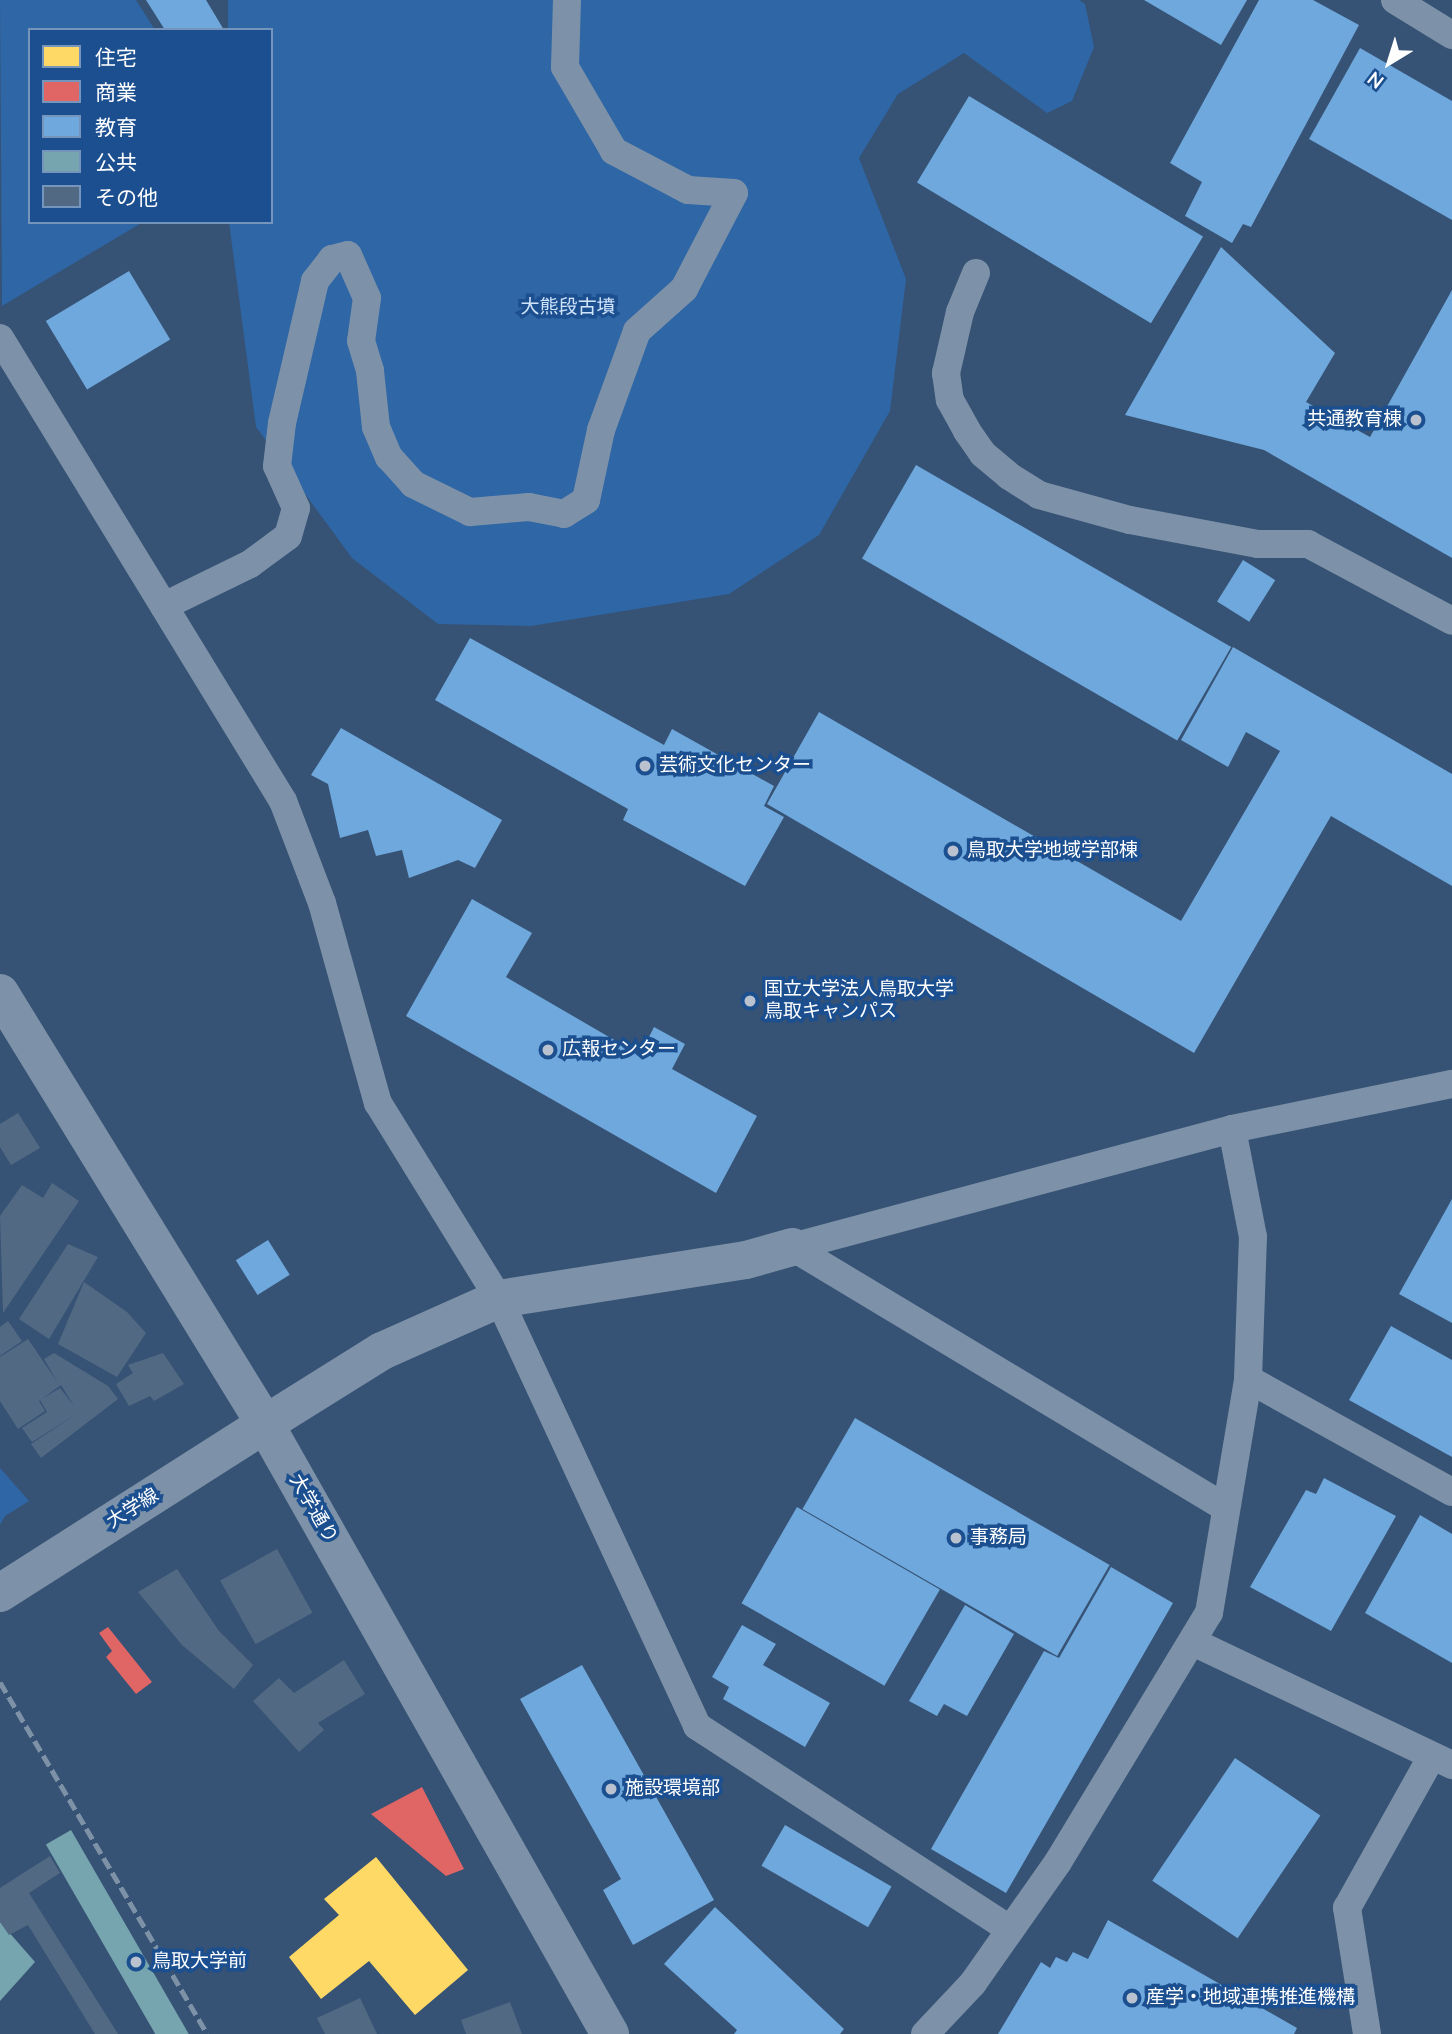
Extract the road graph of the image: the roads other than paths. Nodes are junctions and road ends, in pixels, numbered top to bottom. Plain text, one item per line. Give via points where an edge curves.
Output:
1 (567, 0) edge
2 (1395, 0) edge
3 (1452, 35) edge
4 (976, 273) dead end
5 (0, 338) edge
6 (164, 606) junction
7 (1452, 621) edge
8 (0, 993) edge
9 (1452, 1084) edge
10 (1232, 1129) junction
11 (792, 1247) junction
12 (499, 1299) junction
13 (1248, 1379) junction
14 (265, 1424) junction
15 (1452, 1492) edge
16 (1226, 1508) junction
17 (5, 1590) edge
18 (1193, 1642) junction
19 (1442, 1760) edge
20 (1010, 1929) junction
21 (610, 2034) edge
22 (925, 2034) edge
23 (1367, 2034) edge

1 - 6 lane via 565,67 614,151 688,190 734,193 684,289 637,331 601,430 586,500 564,514 529,508 470,512 413,484 389,457 376,427 370,371 361,341 367,298 348,254 332,258 315,281 282,423 278,466 296,508 288,536 250,564
2 - 3 lane
4 - 7 lane via 946,373 967,431 983,454 1009,476 1039,495 1130,520 1258,544 1308,544
5 - 6 lane
6 - 12 lane via 283,802 322,903 378,1103
8 - 14 street, 大学通り
9 - 10 lane
10 - 11 lane
10 - 13 lane via 1253,1237
11 - 12 street, 大学線 via 746,1260
11 - 16 lane
12 - 14 street, 大学線 via 382,1351
12 - 20 lane via 697,1727
13 - 15 lane
13 - 16 lane
14 - 17 street, 大学線
14 - 21 street, 大学通り
16 - 18 lane via 1209,1613
18 - 19 lane
18 - 20 lane via 1058,1862
19 - 23 lane via 1347,1908
20 - 22 lane via 972,1983

